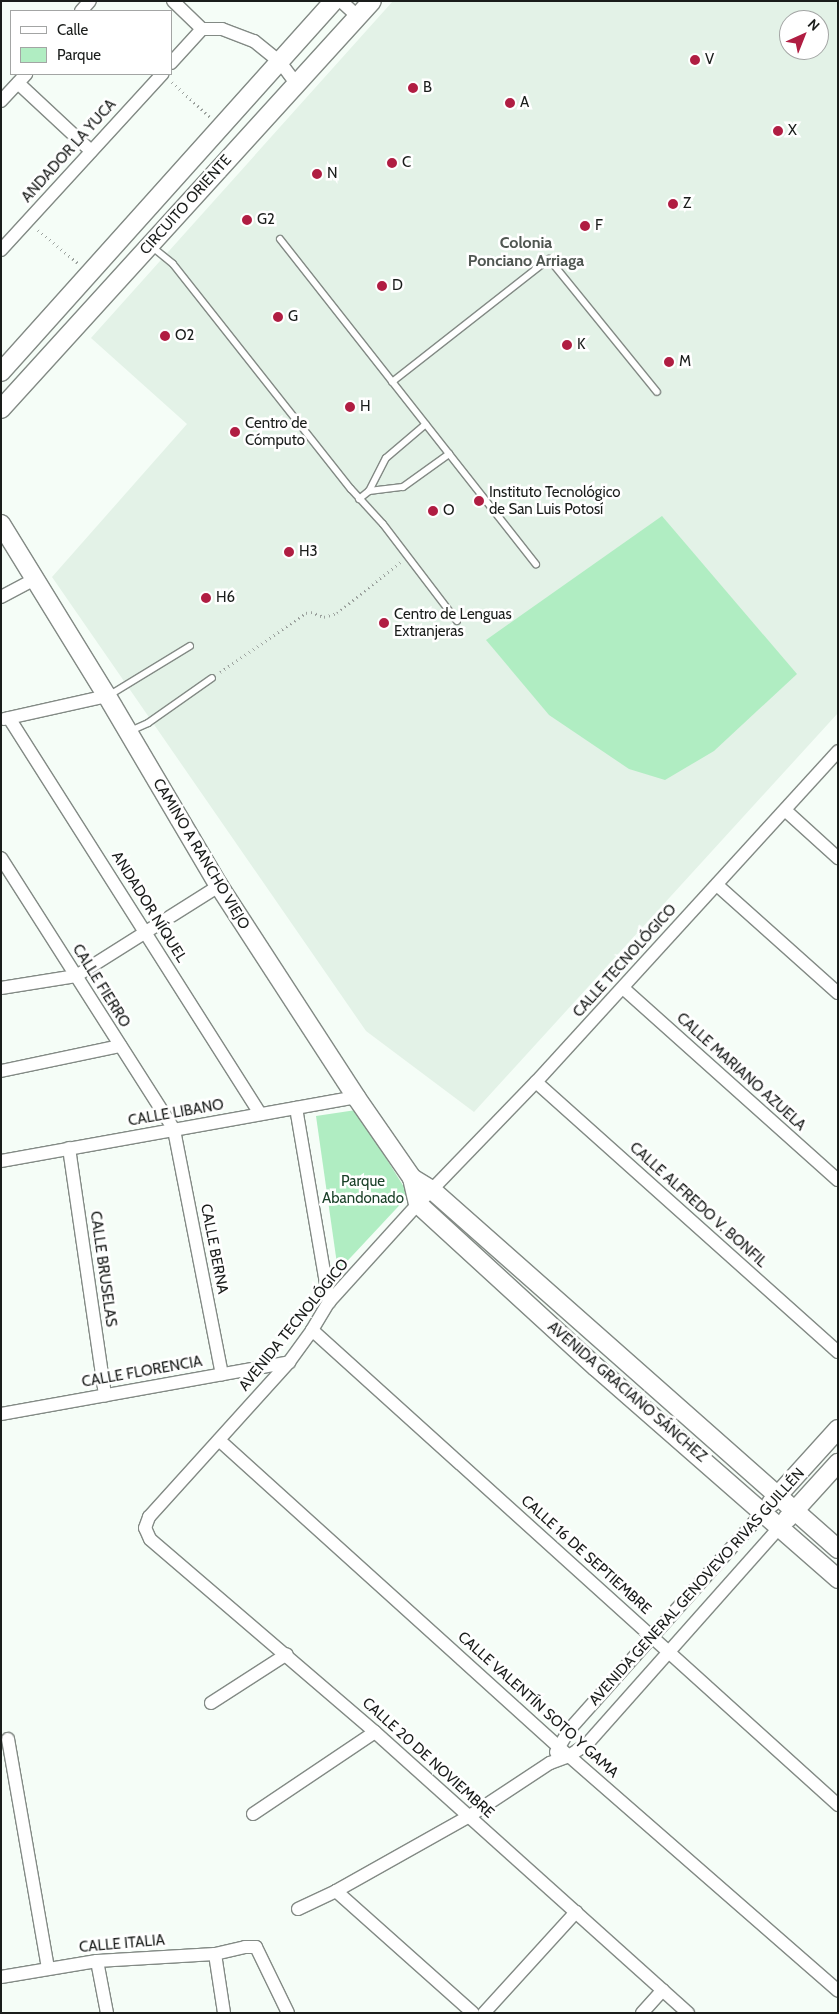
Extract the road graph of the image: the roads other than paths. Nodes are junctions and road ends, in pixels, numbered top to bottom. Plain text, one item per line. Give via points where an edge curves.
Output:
1 (173, 1) edge
2 (334, 1) edge
3 (340, 1) edge
4 (372, 1) edge
5 (358, 17) junction
6 (202, 29) junction
7 (172, 62) edge
8 (280, 62) junction
9 (166, 77) edge
10 (22, 78) edge
11 (296, 83) junction
12 (1, 101) edge
13 (91, 151) junction
14 (280, 239) dead end
15 (150, 246) junction
16 (2, 247) edge
17 (1, 372) edge
18 (392, 382) junction
19 (657, 392) dead end
20 (1, 409) edge
21 (426, 424) junction
22 (449, 454) junction
23 (369, 491) junction
24 (359, 499) junction
25 (1, 524) edge
26 (536, 564) dead end
27 (36, 578) junction
28 (1, 597) edge
29 (457, 620) dead end
30 (190, 646) dead end
31 (212, 678) road end
32 (108, 696) junction
33 (5, 718) edge
34 (127, 732) junction
35 (838, 751) edge
36 (785, 810) junction
37 (1, 858) edge
38 (838, 858) edge
39 (717, 884) junction
40 (219, 886) junction
41 (146, 932) junction
42 (76, 976) junction
43 (1, 988) edge
44 (623, 988) junction
45 (838, 992) edge
46 (120, 1046) junction
47 (1, 1071) edge
48 (536, 1082) junction
49 (356, 1097) junction
50 (296, 1108) junction
51 (260, 1114) junction
52 (174, 1130) junction
53 (69, 1148) junction
54 (1, 1161) edge
55 (412, 1178) junction
56 (838, 1180) edge
57 (432, 1190) junction
58 (418, 1204) junction
59 (329, 1302) junction
60 (312, 1330) junction
61 (612, 1348) junction
62 (838, 1352) edge
63 (289, 1362) junction
64 (596, 1367) junction
65 (222, 1374) junction
66 (105, 1395) junction
67 (1, 1414) edge
68 (838, 1429) edge
69 (220, 1440) junction
70 (838, 1463) edge
71 (778, 1496) junction
72 (795, 1511) junction
73 (763, 1512) junction
74 (780, 1527) junction
75 (145, 1528) joint
76 (838, 1549) edge
77 (838, 1579) edge
78 (652, 1636) junction
79 (670, 1653) junction
80 (287, 1654) junction
81 (210, 1703) dead end
82 (375, 1732) junction
83 (8, 1740) dead end
84 (558, 1746) junction
85 (569, 1756) junction
86 (550, 1763) junction
87 (838, 1805) edge
88 (253, 1814) dead end
89 (468, 1817) junction
90 (336, 1891) junction
91 (298, 1909) dead end
92 (576, 1912) junction
93 (216, 1954) junction
94 (97, 1961) junction
95 (48, 1969) junction
96 (1, 1976) edge
97 (663, 1990) junction
98 (838, 1991) edge
99 (106, 2013) edge
100 (224, 2013) edge
101 (288, 2013) edge
102 (473, 2013) edge
103 (484, 2013) edge
104 (642, 2013) edge
105 (688, 2013) edge

1 - 6 street
2 - 8 street, CIRCUITO ORIENTE
3 - 5 street
4 - 5 street, CIRCUITO ORIENTE
5 - 11 street, CIRCUITO ORIENTE
6 - 7 street
6 - 8 street via 222,29 254,41
8 - 11 street
8 - 17 street, CIRCUITO ORIENTE
9 - 13 street, ANDADOR LA YUCA
10 - 12 street
10 - 13 street
11 - 15 street, CIRCUITO ORIENTE
13 - 16 street, ANDADOR LA YUCA
14 - 18 lane
15 - 20 street, CIRCUITO ORIENTE
15 - 24 lane via 173,264
18 - 19 lane via 549,259
18 - 21 lane
21 - 22 lane
21 - 23 lane via 386,458
22 - 23 lane via 403,486
22 - 26 lane
23 - 24 lane
24 - 29 lane via 384,524
25 - 27 street, CAMINO A RANCHO VIEJO
27 - 28 street
27 - 32 street, CAMINO A RANCHO VIEJO
30 - 32 lane
31 - 34 lane via 148,723
32 - 33 street
32 - 34 street, CAMINO A RANCHO VIEJO
33 - 41 street, ANDADOR NÍQUEL
34 - 40 street, CAMINO A RANCHO VIEJO
35 - 36 street, CALLE TECNOLÓGICO
36 - 38 street
36 - 39 street, CALLE TECNOLÓGICO
37 - 42 street, CALLE FIERRO
39 - 44 street, CALLE TECNOLÓGICO
39 - 45 street
40 - 41 street
40 - 49 street, CAMINO A RANCHO VIEJO
41 - 42 street
41 - 51 street, ANDADOR NÍQUEL
42 - 43 street
42 - 46 street, CALLE FIERRO
44 - 48 street, CALLE TECNOLÓGICO
44 - 56 street, CALLE MARIANO AZUELA
46 - 47 street
46 - 52 street, CALLE FIERRO
48 - 57 street, CALLE TECNOLÓGICO
48 - 62 street, CALLE ALFREDO V. BONFIL
49 - 50 street, CALLE LIBANO
49 - 55 street, CAMINO A RANCHO VIEJO
50 - 51 street, CALLE LIBANO
50 - 59 street
51 - 52 street, CALLE LIBANO
52 - 53 street, CALLE LIBANO
52 - 65 street, CALLE BERNA
53 - 54 street, CALLE LIBANO
53 - 66 street, CALLE BRUSELAS
55 - 57 street, CAMINO A RANCHO VIEJO
55 - 58 street, CAMINO A RANCHO VIEJO
57 - 58 street, AVENIDA TECNOLÓGICO
57 - 61 street, AVENIDA GRACIANO SÁNCHEZ
58 - 59 street, AVENIDA TECNOLÓGICO
58 - 64 street, AVENIDA GRACIANO SÁNCHEZ
59 - 60 street, AVENIDA TECNOLÓGICO
60 - 63 street, AVENIDA TECNOLÓGICO
60 - 78 street, CALLE 16 DE SEPTIEMBRE
61 - 64 street
61 - 71 street, AVENIDA GRACIANO SÁNCHEZ
63 - 65 street, CALLE FLORENCIA
63 - 69 street, AVENIDA TECNOLÓGICO
64 - 73 street, AVENIDA GRACIANO SÁNCHEZ
65 - 66 street, CALLE FLORENCIA
66 - 67 street, CALLE FLORENCIA
68 - 71 street, AVENIDA GENERAL GENOVEVO RIVAS GUILLÉN
69 - 75 street, AVENIDA TECNOLÓGICO via 149,1518
69 - 84 street, CALLE VALENTÍN SOTO Y GAMA
70 - 72 street, AVENIDA GENERAL GENOVEVO RIVAS GUILLÉN
71 - 72 street, AVENIDA GRACIANO SÁNCHEZ
71 - 73 street, AVENIDA GENERAL GENOVEVO RIVAS GUILLÉN
72 - 74 street, AVENIDA GENERAL GENOVEVO RIVAS GUILLÉN
72 - 76 street, AVENIDA GRACIANO SÁNCHEZ
73 - 74 street, AVENIDA GRACIANO SÁNCHEZ
73 - 78 street, AVENIDA GENERAL GENOVEVO RIVAS GUILLÉN
74 - 77 street, AVENIDA GRACIANO SÁNCHEZ
74 - 79 street, AVENIDA GENERAL GENOVEVO RIVAS GUILLÉN
75 - 80 street, CALLE 20 DE NOVIEMBRE via 150,1539
78 - 79 street, CALLE 16 DE SEPTIEMBRE
78 - 84 street, AVENIDA GENERAL GENOVEVO RIVAS GUILLÉN
79 - 85 street, AVENIDA GENERAL GENOVEVO RIVAS GUILLÉN via 587,1744
79 - 87 street, CALLE 16 DE SEPTIEMBRE
80 - 81 street
80 - 82 street, CALLE 20 DE NOVIEMBRE
82 - 88 street
82 - 89 street, CALLE 20 DE NOVIEMBRE
83 - 95 street
84 - 85 street, CALLE VALENTÍN SOTO Y GAMA
84 - 86 street, AVENIDA GENERAL GENOVEVO RIVAS GUILLÉN
85 - 86 street, AVENIDA GENERAL GENOVEVO RIVAS GUILLÉN
85 - 98 street, CALLE VALENTÍN SOTO Y GAMA
86 - 89 street, AVENIDA GENERAL GENOVEVO RIVAS GUILLÉN
89 - 90 street, AVENIDA GENERAL GENOVEVO RIVAS GUILLÉN
89 - 92 street, CALLE 20 DE NOVIEMBRE
90 - 91 street, AVENIDA GENERAL GENOVEVO RIVAS GUILLÉN
90 - 102 street
92 - 97 street, CALLE 20 DE NOVIEMBRE
92 - 103 street
93 - 94 street, CALLE ITALIA
93 - 100 street
93 - 101 street, CALLE ITALIA via 245,1947 256,1948
94 - 95 street, CALLE ITALIA
94 - 99 street
95 - 96 street, CALLE ITALIA
97 - 104 street
97 - 105 street, CALLE 20 DE NOVIEMBRE

